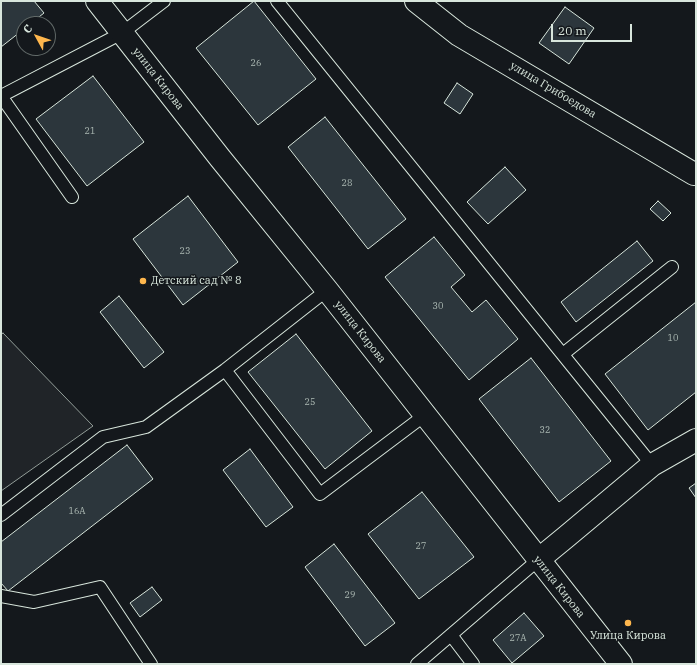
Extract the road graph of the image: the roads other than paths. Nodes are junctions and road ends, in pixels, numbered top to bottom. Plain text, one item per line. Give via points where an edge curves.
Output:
1 (97, 1) edge
2 (164, 1) edge
3 (277, 1) edge
4 (416, 1) edge
5 (122, 33) junction
6 (1, 96) edge
7 (695, 173) edge
8 (72, 197) dead end
9 (672, 267) dead end
10 (327, 290) junction
11 (563, 354) junction
12 (225, 370) junction
13 (425, 415) junction
14 (696, 440) edge
15 (652, 464) junction
16 (1, 515) edge
17 (538, 560) junction
18 (1, 596) edge
19 (450, 635) junction
20 (151, 664) edge
21 (417, 664) edge
22 (473, 664) edge
23 (620, 664) edge

1 - 5 main road, улица Кирова
2 - 5 lane
3 - 11 lane
4 - 7 main road, улица Грибоедова via 459,35
5 - 6 lane
5 - 10 main road, улица Кирова
6 - 8 lane
9 - 11 lane
10 - 12 lane
10 - 13 main road, улица Кирова
11 - 15 lane
12 - 13 lane via 320,494
12 - 16 lane via 146,427 103,437
13 - 17 main road, улица Кирова
14 - 15 main road
15 - 17 main road
17 - 19 lane
17 - 23 main road, улица Кирова
18 - 20 lane via 34,602 100,587
19 - 21 lane
19 - 22 lane

